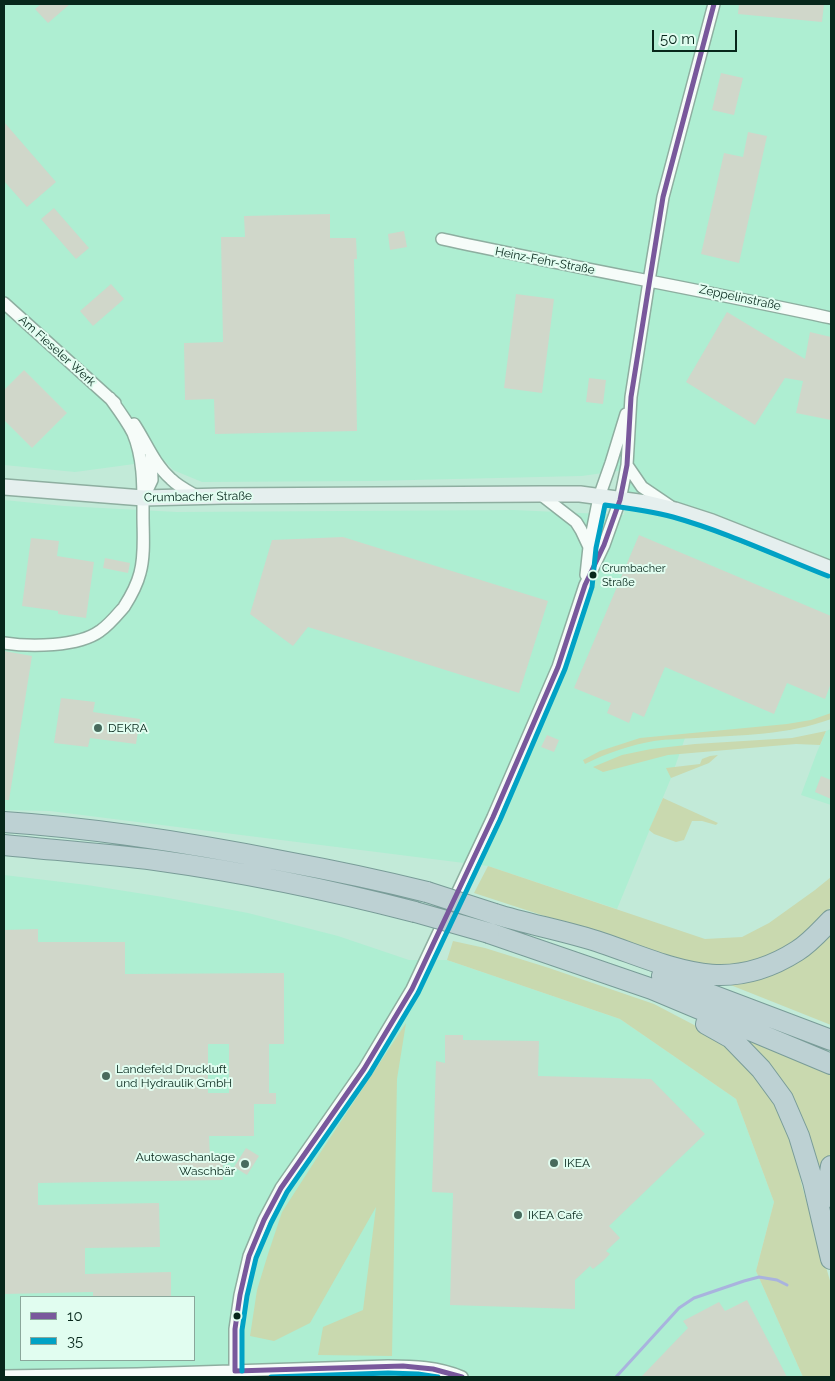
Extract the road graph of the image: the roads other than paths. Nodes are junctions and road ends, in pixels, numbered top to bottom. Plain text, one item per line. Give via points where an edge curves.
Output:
1 (714, 4) edge
2 (442, 239) dead end
3 (649, 280) junction
4 (4, 303) edge
5 (831, 318) edge
6 (631, 396) junction
7 (110, 398) junction
8 (151, 454) junction
9 (627, 465) junction
10 (4, 487) edge
11 (540, 494) junction
12 (197, 496) junction
13 (599, 497) junction
14 (143, 498) junction
15 (620, 500) junction
16 (675, 510) junction
17 (589, 546) junction
18 (831, 569) edge
19 (585, 584) junction
20 (4, 643) edge
21 (4, 822) edge
22 (4, 844) edge
23 (501, 915) junction
24 (831, 920) edge
25 (652, 989) junction
26 (831, 1040) edge
27 (831, 1064) edge
28 (831, 1166) edge
29 (831, 1197) edge
30 (831, 1259) edge
31 (235, 1371) junction
32 (4, 1376) edge
33 (127, 1376) edge
34 (462, 1377) edge

1 - 3 street via 664,197
2 - 3 street, Heinz-Fehr-Straße
3 - 5 street, Zeppelinstraße
3 - 6 street
4 - 7 street, Am Fieseler Werk
6 - 9 street
6 - 13 street
7 - 8 street, Am Fieseler Werk via 131,420
7 - 14 street, Am Fieseler Werk via 133,433 140,457
8 - 12 street, Am Fieseler Werk via 172,480
8 - 14 street, Am Fieseler Werk via 152,480
9 - 15 street
9 - 16 street via 642,487
10 - 14 main road, Crumbacher Straße
11 - 12 main road, Crumbacher Straße
11 - 13 main road, Crumbacher Straße
11 - 17 street via 576,522
12 - 14 main road, Crumbacher Straße
13 - 15 main road, Crumbacher Straße
13 - 17 street
14 - 20 street via 140,574 129,599 111,622 100,632 72,642 50,645
15 - 16 main road, Crumbacher Straße
15 - 19 street via 604,545
16 - 18 main road, Crumbacher Straße
17 - 19 street
19 - 31 street via 548,691 419,976 364,1069 282,1188 264,1220 249,1256 240,1295 235,1329
21 - 23 highway, bridge via 186,843 346,873 427,892
22 - 25 highway, bridge via 248,874 348,896 490,933
23 - 24 highway via 706,975 729,975 775,963 798,950
23 - 26 highway
25 - 27 highway
25 - 30 highway via 731,1038 761,1069 782,1099 799,1136
28 - 29 highway
31 - 33 street
31 - 34 street via 420,1366
32 - 33 street

